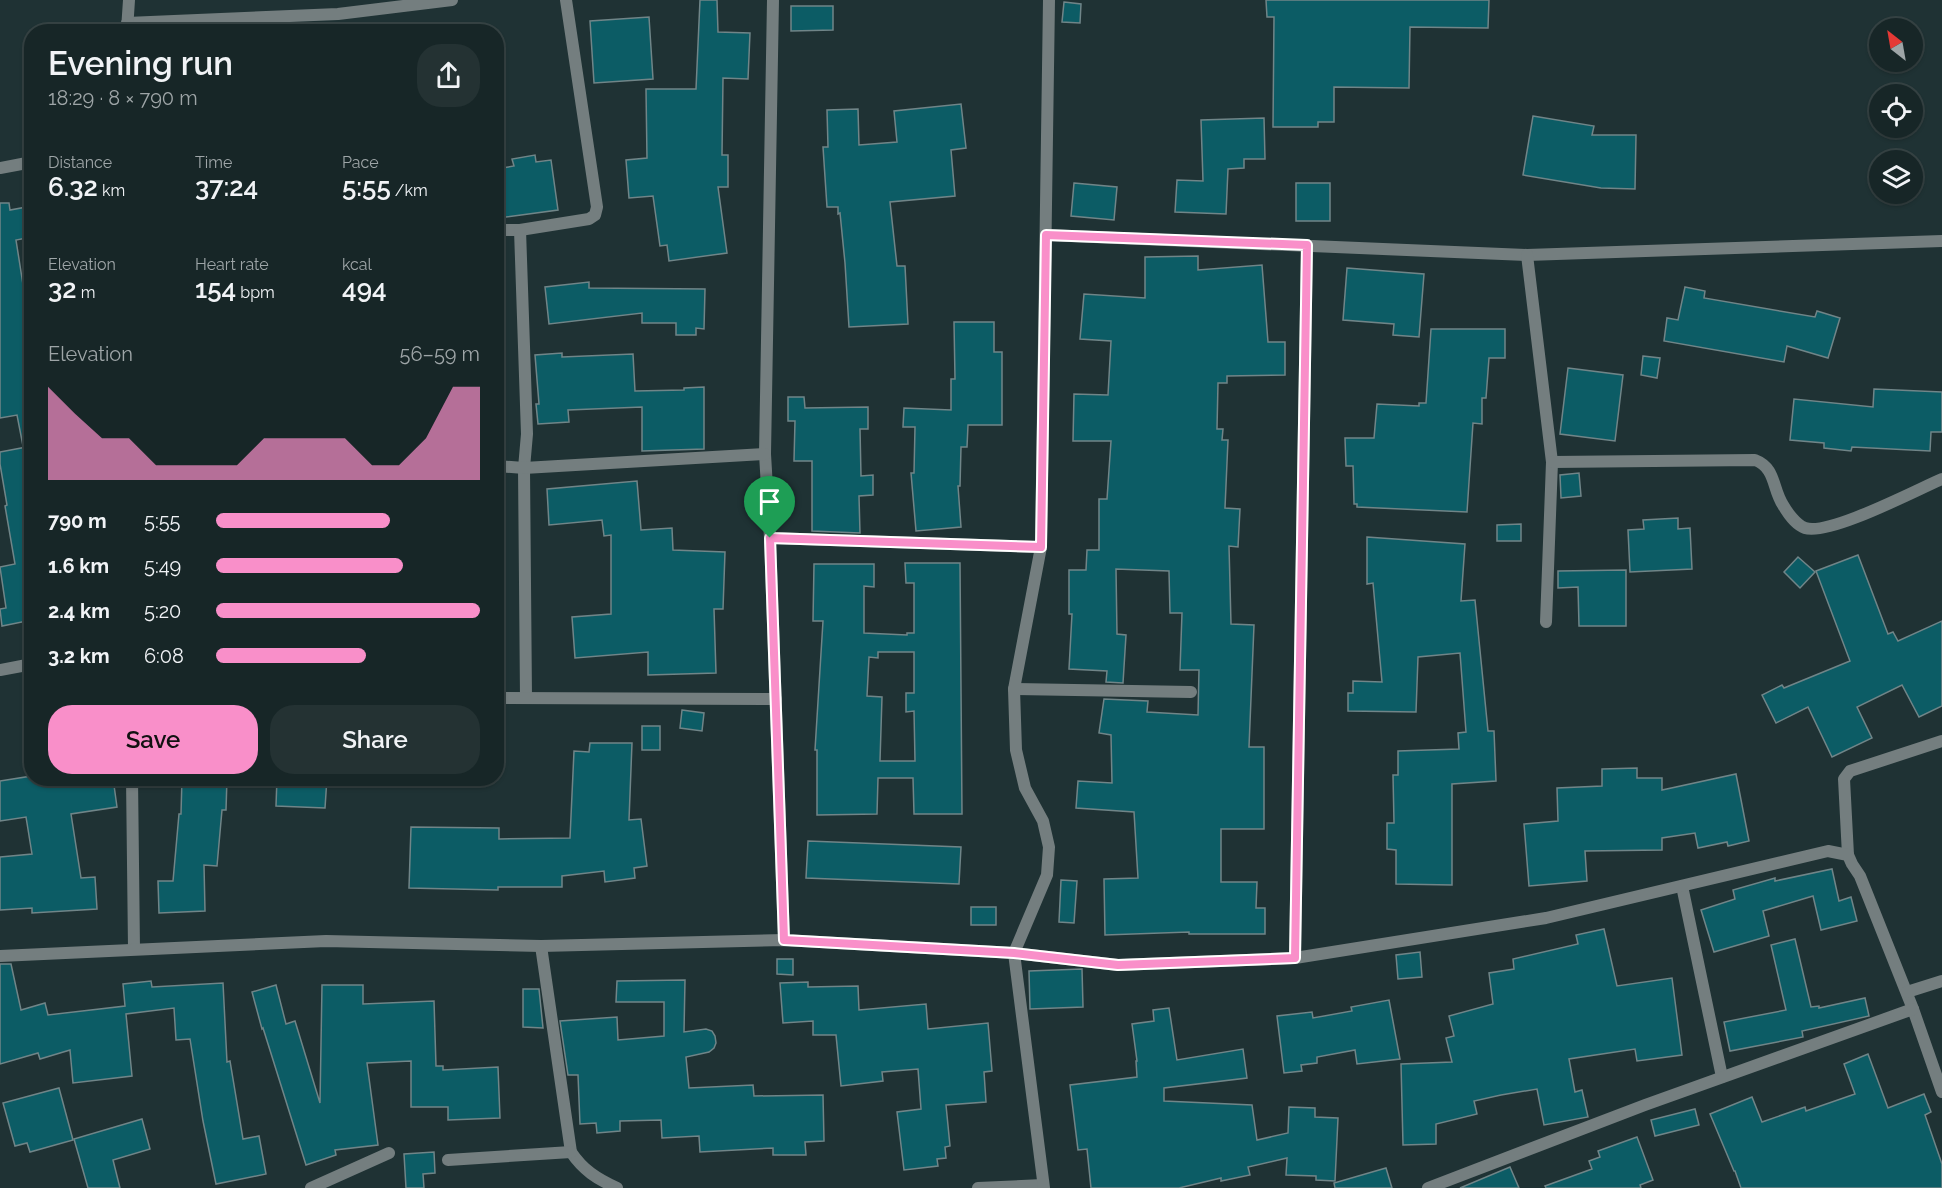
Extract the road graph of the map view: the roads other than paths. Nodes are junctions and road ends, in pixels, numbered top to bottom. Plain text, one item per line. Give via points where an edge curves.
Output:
1 (129, 0) edge
2 (452, 0) edge
3 (566, 0) edge
4 (773, 0) edge
5 (1049, 0) edge
6 (127, 24) edge
7 (176, 24) edge
8 (24, 164) edge
9 (0, 168) edge
10 (504, 230) edge
11 (520, 230) junction
12 (1046, 235) junction
13 (1942, 241) edge
14 (1307, 245) junction
15 (1527, 255) junction
16 (765, 454) junction
17 (1551, 462) junction
18 (504, 467) edge
19 (524, 468) junction
20 (1942, 478) edge
21 (770, 538) junction
22 (1041, 547) junction
23 (1546, 622) dead end
24 (24, 666) edge
25 (0, 670) edge
26 (1014, 689) junction
27 (1191, 692) dead end
28 (526, 697) junction
29 (504, 698) edge
30 (776, 699) junction
31 (1942, 741) edge
32 (132, 786) edge
33 (1848, 855) junction
34 (1682, 886) junction
35 (784, 940) junction
36 (541, 946) junction
37 (134, 949) junction
38 (1014, 953) junction
39 (0, 956) edge
40 (1295, 958) junction
41 (1942, 981) edge
42 (1907, 992) junction
43 (1913, 1009) junction
44 (1722, 1077) junction
45 (1942, 1092) edge
46 (571, 1152) junction
47 (389, 1154) dead end
48 (448, 1160) dead end
49 (1044, 1187) edge
50 (311, 1188) edge
51 (617, 1188) edge
52 (978, 1188) edge
53 (1428, 1188) edge

1 - 6 street
2 - 7 street via 338,14
3 - 11 street via 597,207 589,219
4 - 16 street
5 - 12 street
8 - 9 street
10 - 11 street
11 - 19 street via 527,434
12 - 14 street
12 - 22 street
13 - 15 street
14 - 15 street
14 - 40 street
15 - 17 street
16 - 19 street
16 - 21 street
17 - 20 street via 1755,460 1768,469 1782,504 1796,522 1804,528 1816,529 1846,521
17 - 23 street
18 - 19 street
19 - 28 street
21 - 22 street
21 - 30 street
22 - 26 street
24 - 25 street
26 - 27 street
26 - 38 street via 1016,750 1025,788 1042,821 1049,848 1047,875
28 - 29 street
28 - 30 street
30 - 35 street
31 - 33 street via 1846,774
32 - 37 street
33 - 34 street via 1828,851
33 - 42 street
34 - 40 street via 1546,918
34 - 44 street
35 - 36 street
35 - 38 street
36 - 37 street via 326,941
36 - 46 street
37 - 39 street
38 - 40 street via 1118,965
38 - 49 street
41 - 42 street
42 - 43 street
43 - 44 street
43 - 45 street
44 - 53 street
46 - 48 street
46 - 51 street via 592,1176
47 - 50 street
49 - 52 street

